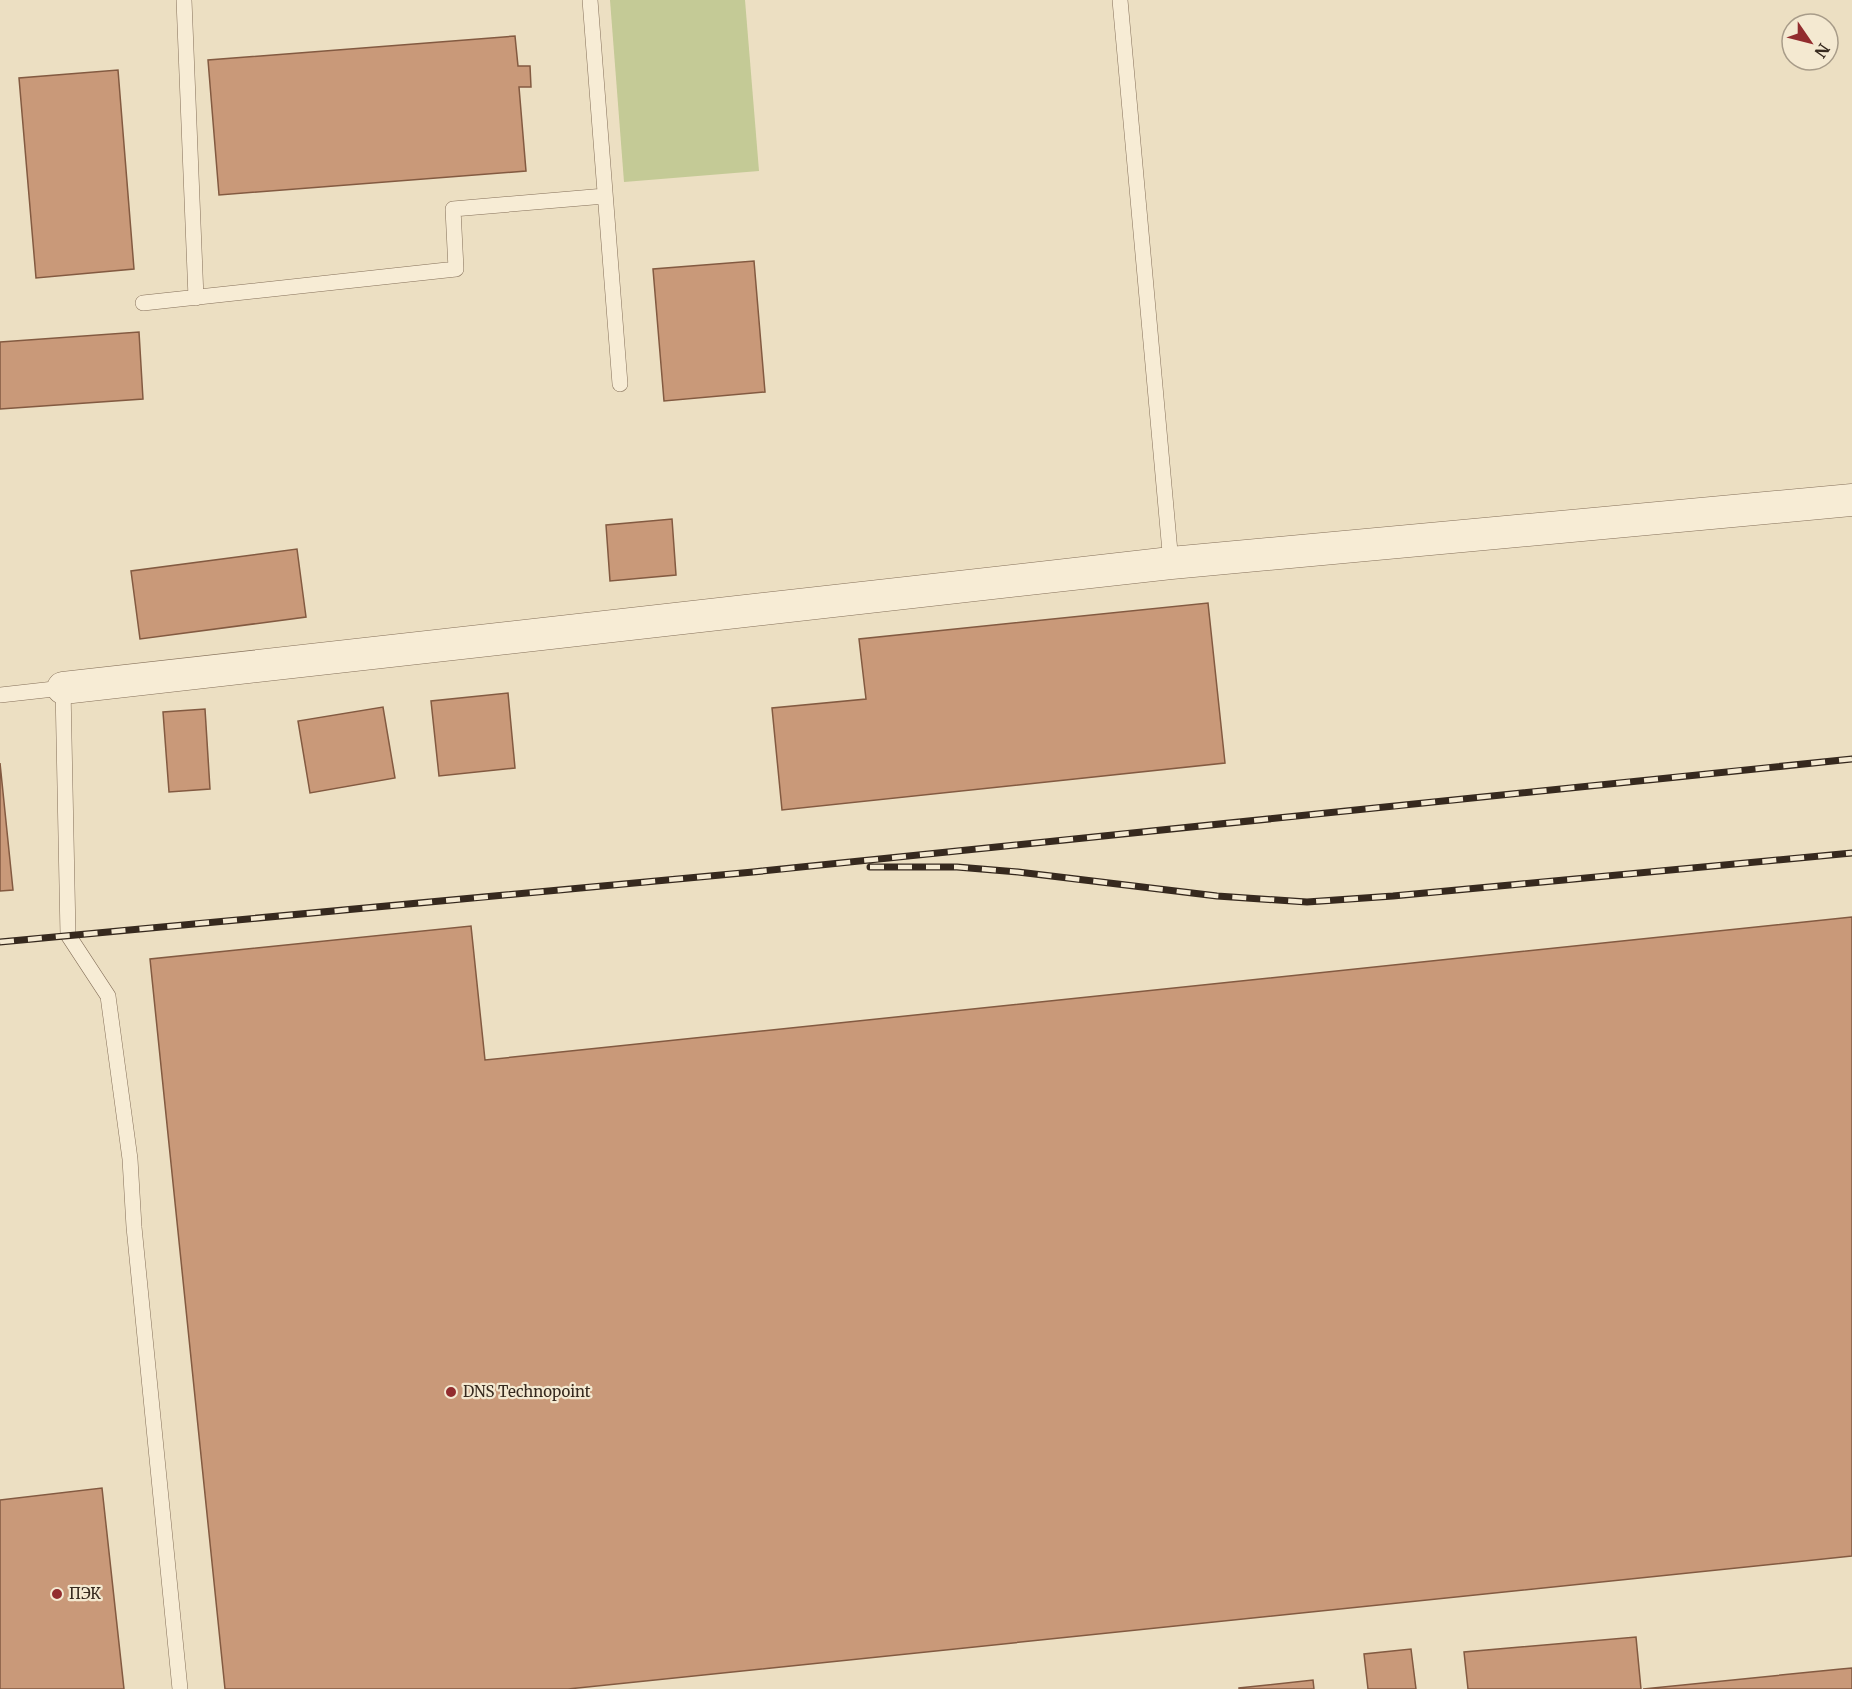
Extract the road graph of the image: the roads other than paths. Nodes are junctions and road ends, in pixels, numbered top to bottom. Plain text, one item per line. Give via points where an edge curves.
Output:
1 (184, 0) edge
2 (590, 0) edge
3 (1120, 0) edge
4 (605, 196) junction
5 (196, 298) junction
6 (143, 303) dead end
7 (620, 384) dead end
8 (1852, 500) edge
9 (1171, 563) junction
10 (63, 688) junction
11 (0, 695) edge
12 (180, 1689) edge

1 - 5 lane
2 - 4 lane
3 - 9 lane
4 - 5 lane via 453,208 456,269
4 - 7 lane
5 - 6 lane
8 - 9 street
9 - 10 street
10 - 11 lane
10 - 12 lane via 68,935 108,996 130,1159

